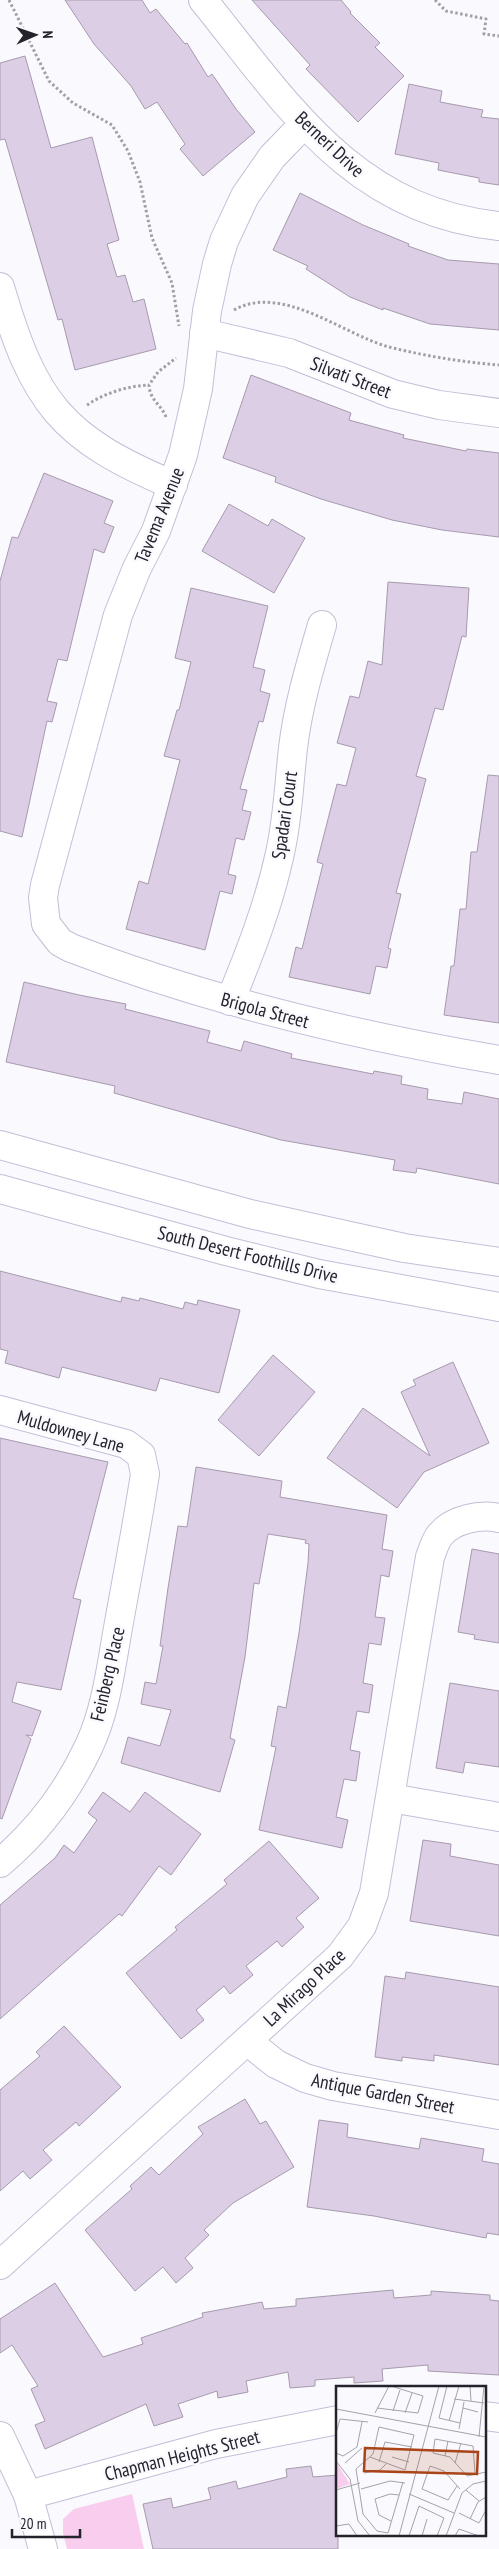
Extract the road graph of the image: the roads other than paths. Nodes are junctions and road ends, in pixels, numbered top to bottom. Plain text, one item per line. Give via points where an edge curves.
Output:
1 (203, 0) edge
2 (304, 124) junction
3 (499, 226) edge
4 (0, 287) edge
5 (192, 331) junction
6 (499, 413) edge
7 (173, 485) junction
8 (322, 625) dead end
9 (46, 924) joint
10 (230, 1001) junction
11 (499, 1060) edge
12 (0, 1145) edge
13 (0, 1188) edge
14 (499, 1262) edge
15 (499, 1307) edge
16 (0, 1410) edge
17 (141, 1455) joint
18 (499, 1518) edge
19 (391, 1798) junction
20 (499, 1817) edge
21 (0, 1863) edge
22 (247, 2040) junction
23 (499, 2115) edge
24 (0, 2265) edge
25 (486, 2416) edge
26 (499, 2418) edge
27 (336, 2420) edge
28 (0, 2436) edge
29 (28, 2495) junction
30 (43, 2549) edge

1 - 2 street, Berneri Drive
2 - 3 street, Berneri Drive via 349,166 387,191 449,216
2 - 5 street, Tavema Avenue via 272,157 234,217 209,296
4 - 7 street via 27,368 60,416 107,454
5 - 6 street, Silvati Street via 289,354 393,394 439,405
5 - 7 street, Tavema Avenue via 193,414
7 - 9 street, Tavema Avenue via 118,615 45,885
8 - 10 street, Spadari Court via 300,709 286,826 275,878
9 - 10 street, Brigola Street via 60,942 71,948
10 - 11 street, Brigola Street via 352,1032
12 - 14 street via 250,1214 404,1248
13 - 15 street, South Desert Foothills Drive via 319,1274
16 - 17 street, Muldowney Lane via 126,1444
17 - 21 street, Feinberg Place via 145,1474 104,1699 90,1745 62,1795 27,1840
18 - 19 street, La Mirago Place via 473,1518 453,1524 439,1536 430,1557
19 - 20 street
19 - 22 street, La Mirago Place via 374,1893 362,1926 340,1956
22 - 23 street, Antique Garden Street via 276,2064 305,2078 333,2086
22 - 24 street, La Mirago Place
25 - 26 street
27 - 29 street, Chapman Heights Street via 216,2444
28 - 29 street
29 - 30 street

